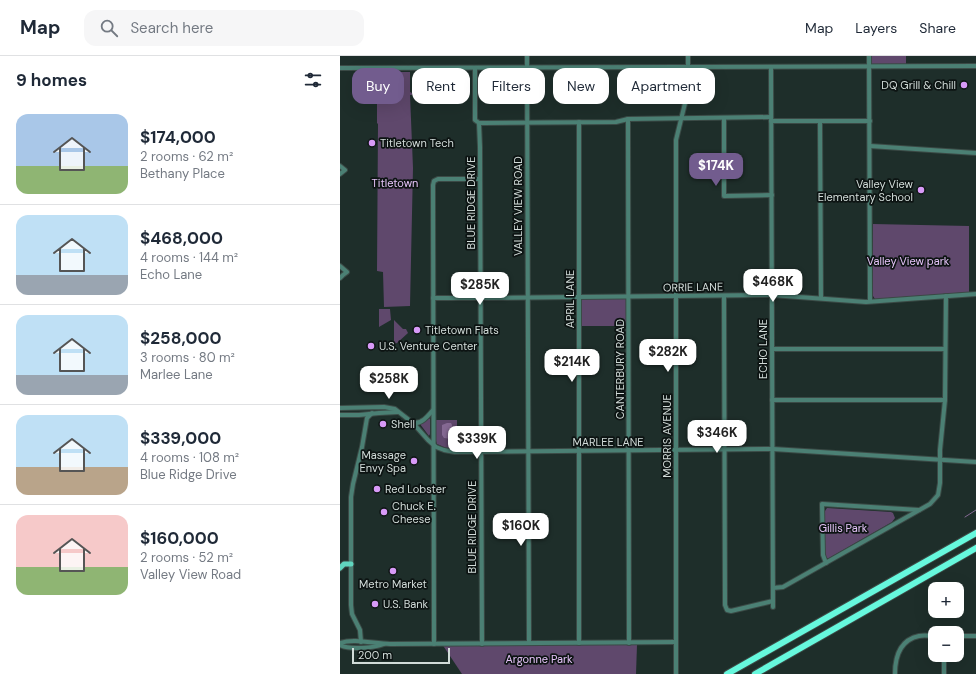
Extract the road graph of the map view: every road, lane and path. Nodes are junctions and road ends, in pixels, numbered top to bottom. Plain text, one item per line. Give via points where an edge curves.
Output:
1 (527, 56) edge
2 (688, 56) edge
3 (869, 56) edge
4 (771, 66) junction
5 (870, 66) junction
6 (976, 66) edge
7 (688, 67) junction
8 (340, 68) edge
9 (475, 68) joint
10 (527, 68) joint
11 (527, 104) edge
12 (681, 118) junction
13 (724, 118) junction
14 (628, 119) junction
15 (771, 120) junction
16 (820, 121) junction
17 (870, 121) junction
18 (579, 122) junction
19 (479, 123) junction
20 (527, 123) junction
21 (870, 146) junction
22 (976, 153) edge
23 (340, 166) edge
24 (340, 174) edge
25 (480, 179) junction
26 (772, 195) junction
27 (340, 266) edge
28 (340, 278) edge
29 (976, 294) edge
30 (772, 295) junction
31 (629, 296) junction
32 (676, 296) junction
33 (724, 296) junction
34 (946, 296) junction
35 (528, 297) junction
36 (579, 297) junction
37 (433, 298) junction
38 (480, 298) junction
39 (821, 298) junction
40 (870, 302) junction
41 (772, 349) junction
42 (945, 349) junction
43 (772, 400) junction
44 (944, 400) junction
45 (340, 408) edge
46 (434, 409) junction
47 (398, 412) junction
48 (372, 414) junction
49 (340, 415) edge
50 (359, 415) junction
51 (413, 423) junction
52 (366, 425) junction
53 (433, 444) junction
54 (773, 449) junction
55 (676, 450) junction
56 (725, 450) junction
57 (528, 451) junction
58 (580, 451) junction
59 (629, 451) junction
60 (481, 452) junction
61 (940, 460) junction
62 (976, 462) edge
63 (919, 510) junction
64 (976, 533) edge
65 (976, 548) edge
66 (826, 563) junction
67 (341, 564) edge
68 (351, 564) junction
69 (773, 588) junction
70 (773, 601) junction
71 (773, 607) dead end
72 (928, 636) edge
73 (964, 636) edge
74 (976, 636) edge
75 (361, 642) junction
76 (676, 642) junction
77 (530, 643) junction
78 (579, 643) junction
79 (629, 643) junction
80 (340, 644) edge
81 (384, 644) junction
82 (434, 644) junction
83 (482, 644) junction
84 (944, 662) edge
85 (676, 674) edge
86 (727, 674) edge
87 (755, 674) edge
88 (895, 674) edge
89 (944, 674) edge

1 - 10 street, VALLEY VIEW ROAD
2 - 7 street, MORRIS AVENUE
3 - 5 street
4 - 5 street
4 - 7 street
4 - 15 street, ECHO LANE
5 - 6 street
5 - 17 street
7 - 10 street
7 - 12 street, MORRIS AVENUE via 688,91
8 - 9 street
9 - 19 street, BLUE RIDGE DRIVE via 475,120
11 - 20 street, VALLEY VIEW ROAD
12 - 13 street
12 - 14 street
12 - 32 street, MORRIS AVENUE via 676,140
13 - 15 street
13 - 26 street via 724,196
14 - 18 street via 616,122
14 - 31 street, CANTERBURY ROAD
15 - 16 street
15 - 26 street, ECHO LANE
16 - 17 street
16 - 39 street
17 - 21 street
18 - 20 street
18 - 36 street, APRIL LANE
19 - 20 street
19 - 25 street, BLUE RIDGE DRIVE
20 - 35 street, VALLEY VIEW ROAD
21 - 22 street
21 - 40 street
23 - 24 street via 345,170
25 - 37 street via 434,181
25 - 38 street, BLUE RIDGE DRIVE
26 - 30 street, ECHO LANE
27 - 28 street via 347,272
29 - 34 street, ORRIE LANE
30 - 33 street, ORRIE LANE
30 - 39 street, ORRIE LANE
30 - 41 street, ECHO LANE
31 - 32 street, ORRIE LANE
31 - 36 street, ORRIE LANE
31 - 59 street, CANTERBURY ROAD
32 - 33 street, ORRIE LANE
32 - 55 street, MORRIS AVENUE
33 - 56 street
34 - 40 street, ORRIE LANE
34 - 42 street
35 - 36 street, ORRIE LANE
35 - 38 street, ORRIE LANE
35 - 57 street, VALLEY VIEW ROAD
36 - 58 street, APRIL LANE
37 - 38 street, ORRIE LANE
37 - 46 street
38 - 60 street, BLUE RIDGE DRIVE
39 - 40 street, ORRIE LANE
41 - 42 street
41 - 43 street, ECHO LANE
42 - 44 street
43 - 44 street
43 - 54 street, ECHO LANE
44 - 61 street
45 - 47 street, MARLEE LANE via 388,408
46 - 51 street via 422,421
46 - 53 street
47 - 48 street
47 - 51 street, MARLEE LANE
48 - 50 street
48 - 52 street
49 - 50 street
50 - 52 street
51 - 53 street, MARLEE LANE
52 - 68 street via 352,489
53 - 60 street, MARLEE LANE via 455,452
53 - 82 street
54 - 56 street, MARLEE LANE
54 - 61 street, MARLEE LANE
54 - 69 street, ECHO LANE
55 - 56 street, MARLEE LANE
55 - 59 street, MARLEE LANE
55 - 76 street, MORRIS AVENUE
56 - 70 street via 725,605 727,610 732,611
57 - 58 street, MARLEE LANE
57 - 60 street, MARLEE LANE
57 - 77 street, VALLEY VIEW ROAD
58 - 59 street, MARLEE LANE
58 - 78 street, APRIL LANE
59 - 79 street, CANTERBURY ROAD
60 - 83 street, BLUE RIDGE DRIVE
61 - 62 street, MARLEE LANE
61 - 63 street via 938,495 930,504
63 - 66 street
63 - 66 street via 822,504 822,555
64 - 86 highway
65 - 87 highway
66 - 69 street via 783,587
67 - 68 main road
68 - 75 street via 352,614 360,630
69 - 70 street, ECHO LANE
70 - 71 street, ECHO LANE
72 - 88 street via 909,640 902,647 897,656
73 - 74 street
75 - 80 street
75 - 81 street
76 - 79 street
76 - 85 street, MORRIS AVENUE
77 - 78 street
77 - 83 street
78 - 79 street
80 - 81 street via 344,647
81 - 82 street
82 - 83 street
84 - 89 street

